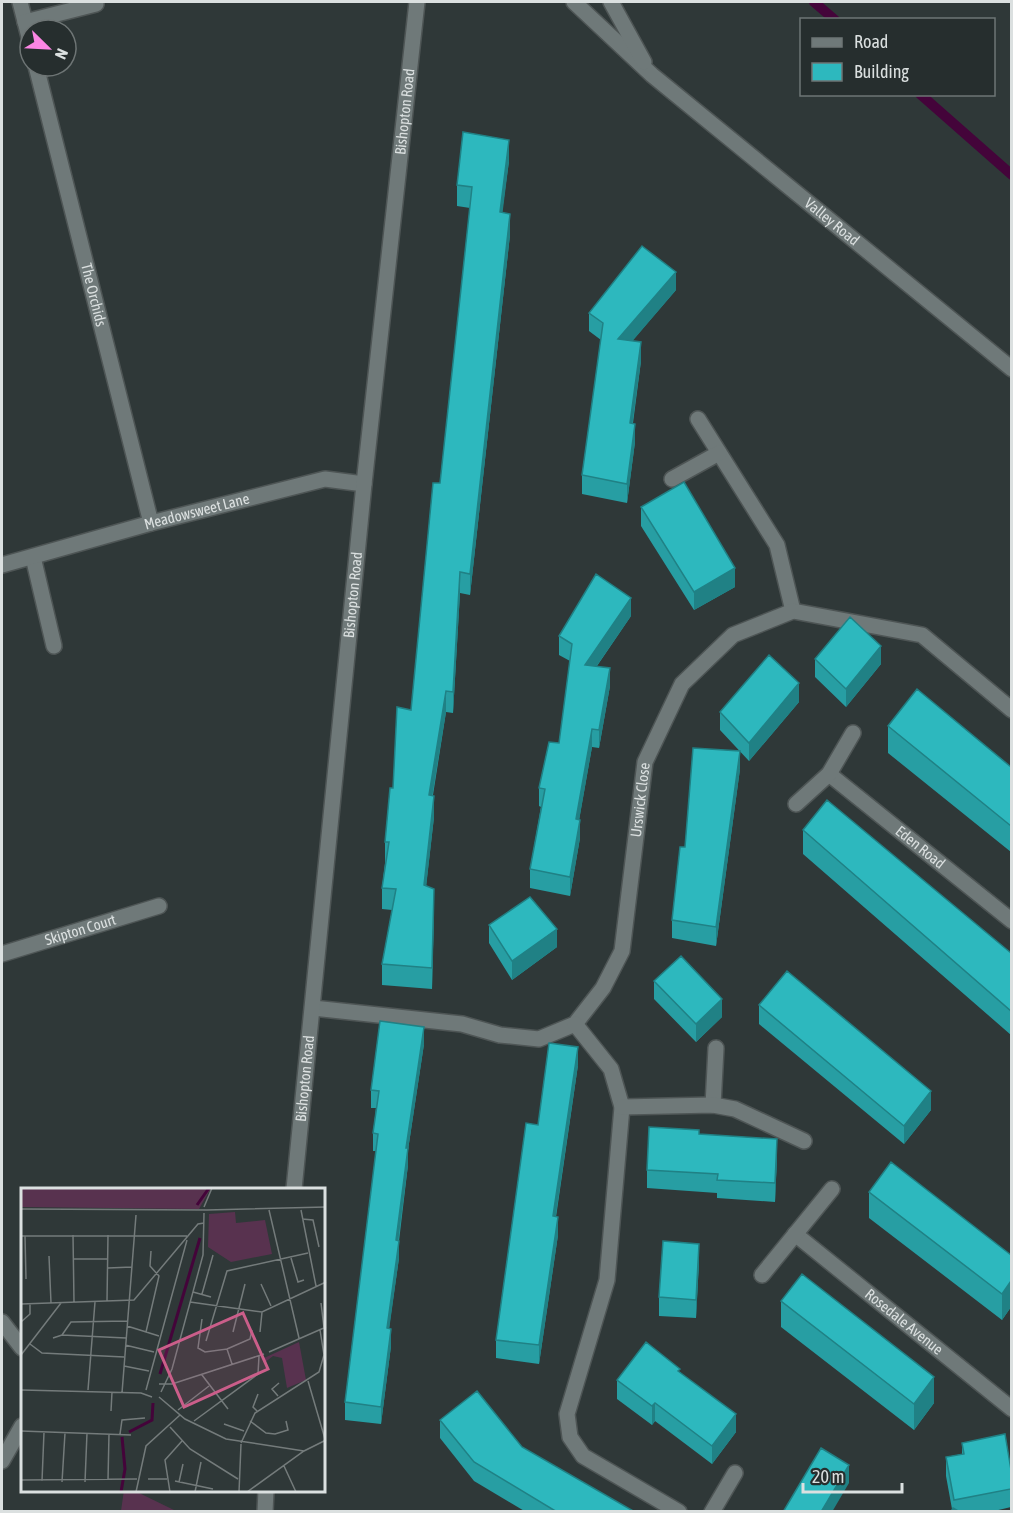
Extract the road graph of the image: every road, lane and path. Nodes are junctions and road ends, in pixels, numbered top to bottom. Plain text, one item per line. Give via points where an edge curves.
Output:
1 (20, 2) edge
2 (417, 2) edge
3 (574, 2) edge
4 (611, 2) edge
5 (96, 4) dead end
6 (24, 18) edge
7 (41, 18) edge
8 (652, 75) junction
9 (39, 78) edge
10 (1011, 369) edge
11 (698, 419) dead end
12 (718, 453) junction
13 (672, 478) dead end
14 (364, 484) junction
15 (151, 523) junction
16 (33, 557) junction
17 (2, 565) edge
18 (793, 611) junction
19 (54, 646) dead end
20 (1011, 710) edge
21 (853, 733) dead end
22 (829, 774) junction
23 (796, 804) dead end
24 (159, 906) dead end
25 (1011, 921) edge
26 (2, 954) edge
27 (313, 1008) junction
28 (575, 1024) junction
29 (716, 1048) dead end
30 (713, 1105) junction
31 (622, 1107) junction
32 (804, 1141) dead end
33 (294, 1188) edge
34 (832, 1189) dead end
35 (795, 1234) junction
36 (762, 1275) dead end
37 (2, 1322) edge
38 (21, 1347) edge
39 (1011, 1409) edge
40 (21, 1428) edge
41 (2, 1461) edge
42 (735, 1473) dead end
43 (266, 1492) edge
44 (265, 1512) edge
45 (679, 1512) edge
46 (712, 1512) edge

1 - 6 street
2 - 14 street, Bishopton Road
3 - 8 street, Valley Road
4 - 8 street, Valley Road
5 - 7 street
8 - 10 street, Valley Road
9 - 15 street, The Orchids
11 - 12 street
12 - 13 street
12 - 18 street via 777,545
14 - 15 street, Meadowsweet Lane via 325,479
14 - 27 street, Bishopton Road
15 - 16 street, Meadowsweet Lane
16 - 17 street, Meadowsweet Lane
16 - 19 street
18 - 20 street via 922,635
18 - 28 street, Urswick Close via 733,635 682,684 645,762 622,951 603,988
21 - 22 street
22 - 23 street
22 - 25 street, Eden Road
24 - 26 street, Skipton Court
27 - 28 street, Urswick Close via 462,1024 500,1035 539,1039
27 - 33 street, Bishopton Road
28 - 31 street via 611,1069
29 - 30 street
30 - 31 street
30 - 32 street via 735,1110
31 - 45 street via 607,1280 567,1414 570,1437 583,1456
34 - 35 street
35 - 36 street
35 - 39 street, Rosedale Avenue
37 - 38 street
40 - 41 street
42 - 46 street
43 - 44 street

